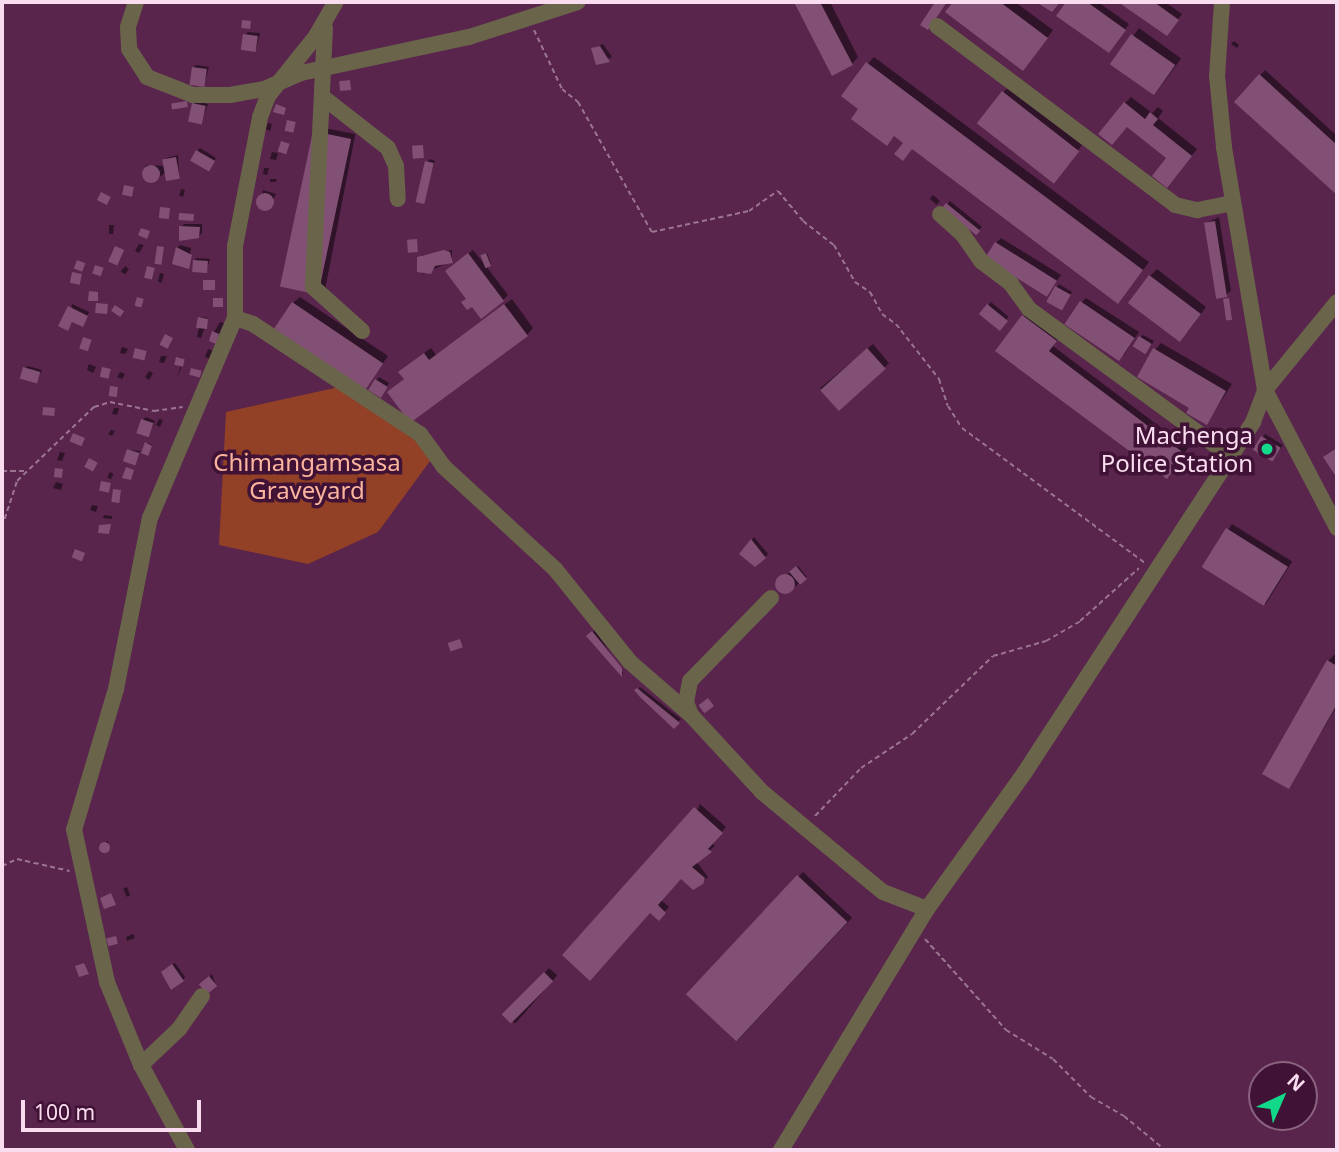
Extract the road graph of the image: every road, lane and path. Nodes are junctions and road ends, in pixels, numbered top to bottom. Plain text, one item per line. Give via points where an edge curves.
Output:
1 (136, 2) edge
2 (336, 2) edge
3 (578, 2) edge
4 (1222, 2) edge
5 (328, 19) junction
6 (529, 21) junction
7 (937, 26) dead end
8 (320, 71) junction
9 (285, 79) junction
10 (324, 98) junction
11 (398, 199) dead end
12 (1232, 203) junction
13 (940, 214) dead end
14 (1337, 302) edge
15 (235, 318) junction
16 (362, 331) dead end
17 (1265, 390) junction
18 (200, 400) junction
19 (1231, 457) junction
20 (2, 471) edge
21 (27, 472) junction
22 (2, 527) edge
23 (1337, 528) edge
24 (1154, 570) junction
25 (771, 598) dead end
26 (691, 715) junction
27 (797, 821) junction
28 (2, 866) edge
29 (80, 869) junction
30 (927, 909) junction
31 (915, 929) junction
32 (202, 996) dead end
33 (142, 1065) junction
34 (187, 1150) edge
35 (781, 1150) edge
36 (1166, 1150) edge

1 - 9 street via 128,27 129,50 147,77 193,95 230,95
2 - 5 street
3 - 6 street
4 - 12 street via 1217,76
5 - 8 street via 321,40
5 - 9 street
6 - 8 street
6 - 24 path via 562,89 578,102 652,232 740,214 778,191 803,221 834,245 855,282 870,292 882,314 896,324 945,391 962,428
7 - 12 street via 1175,205 1197,210
8 - 9 street
8 - 10 street
9 - 15 street via 268,96 251,157 235,246
10 - 11 street via 388,148 396,166
10 - 16 street via 313,287
12 - 17 street
13 - 19 street via 963,235 981,261 1011,284 1029,309
14 - 17 street
15 - 18 street
15 - 26 street via 253,324 420,434 443,466 555,569 637,670
17 - 19 street via 1253,422
17 - 23 street
18 - 21 path via 155,411 110,402 94,407
18 - 29 street via 157,498 143,544 116,689 76,814
19 - 24 street
20 - 21 path
21 - 22 path via 17,481
24 - 27 path via 1139,568 1080,621 1046,641 993,656 912,734 861,768 813,818
24 - 30 street via 1025,772
25 - 26 street via 690,681 686,702
26 - 27 street via 762,792
27 - 30 street via 883,892
28 - 29 path via 17,859 56,871
29 - 33 street via 107,982
30 - 31 street
31 - 35 street
31 - 36 path via 1006,1030 1053,1059 1091,1097 1124,1115
32 - 33 street via 179,1029
33 - 34 street

